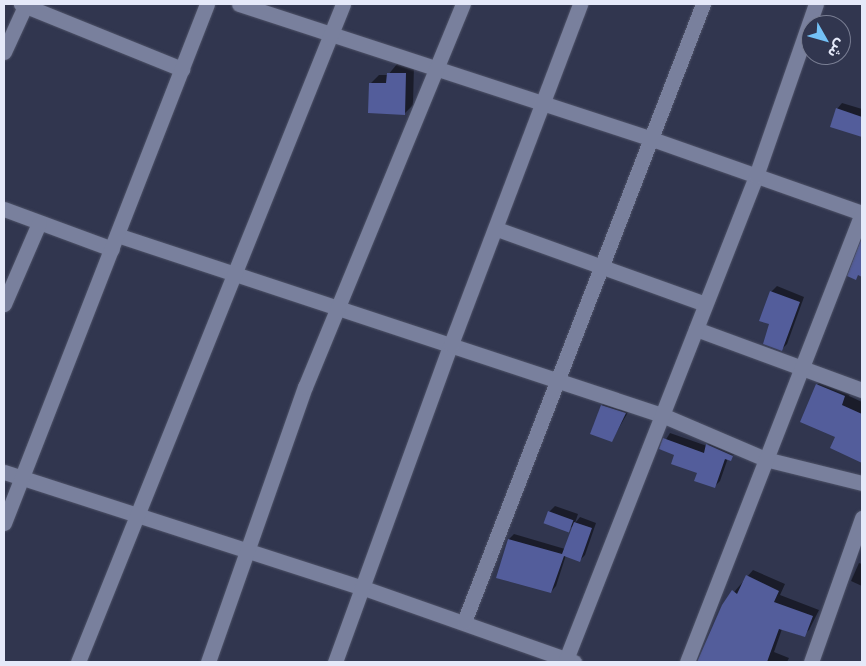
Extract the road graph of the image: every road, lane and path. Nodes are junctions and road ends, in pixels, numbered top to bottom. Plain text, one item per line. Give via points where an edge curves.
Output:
1 (24, 4) edge
2 (207, 4) edge
3 (239, 4) edge
4 (343, 4) edge
5 (463, 4) edge
6 (580, 4) edge
7 (703, 4) edge
8 (816, 4) edge
9 (332, 36) junction
10 (4, 52) edge
11 (438, 68) junction
12 (182, 69) junction
13 (543, 105) junction
14 (652, 140) junction
15 (756, 176) junction
16 (4, 210) edge
17 (862, 212) edge
18 (39, 223) junction
19 (497, 229) junction
20 (115, 242) junction
21 (603, 268) junction
22 (232, 273) junction
23 (4, 304) edge
24 (705, 304) junction
25 (336, 307) junction
26 (696, 329) junction
27 (451, 344) junction
28 (804, 369) junction
29 (559, 381) junction
30 (862, 390) edge
31 (662, 415) junction
32 (765, 459) junction
33 (4, 472) edge
34 (24, 478) junction
35 (862, 483) edge
36 (136, 514) junction
37 (862, 518) edge
38 (4, 522) edge
39 (246, 550) junction
40 (361, 587) junction
41 (464, 622) junction
42 (569, 661) edge
43 (78, 662) edge
44 (208, 662) edge
45 (335, 662) edge
46 (687, 662) edge
47 (811, 662) edge

1 - 10 street
1 - 12 street
2 - 12 street
3 - 9 street
4 - 9 street
5 - 11 street
6 - 13 street
7 - 14 street
8 - 15 street
9 - 11 street
9 - 22 street
11 - 13 street
11 - 25 street
12 - 20 street
13 - 14 street
13 - 19 street
14 - 15 street
14 - 21 street
15 - 17 street
15 - 24 street
16 - 18 street
17 - 28 street
18 - 20 street
18 - 23 street
19 - 21 street
19 - 27 street
20 - 22 street
20 - 34 street
21 - 24 street
21 - 29 street
22 - 25 street
22 - 36 street
24 - 26 street
25 - 27 street
25 - 39 street
26 - 28 street
26 - 31 street
27 - 29 street
27 - 40 street
28 - 30 street
28 - 32 street
29 - 31 street
29 - 41 street
31 - 32 street
31 - 42 street
32 - 35 street
32 - 46 street
33 - 34 street
34 - 36 street
34 - 38 street
36 - 39 street
36 - 43 street
37 - 47 street
39 - 40 street
39 - 44 street
40 - 41 street
40 - 45 street
41 - 42 street

